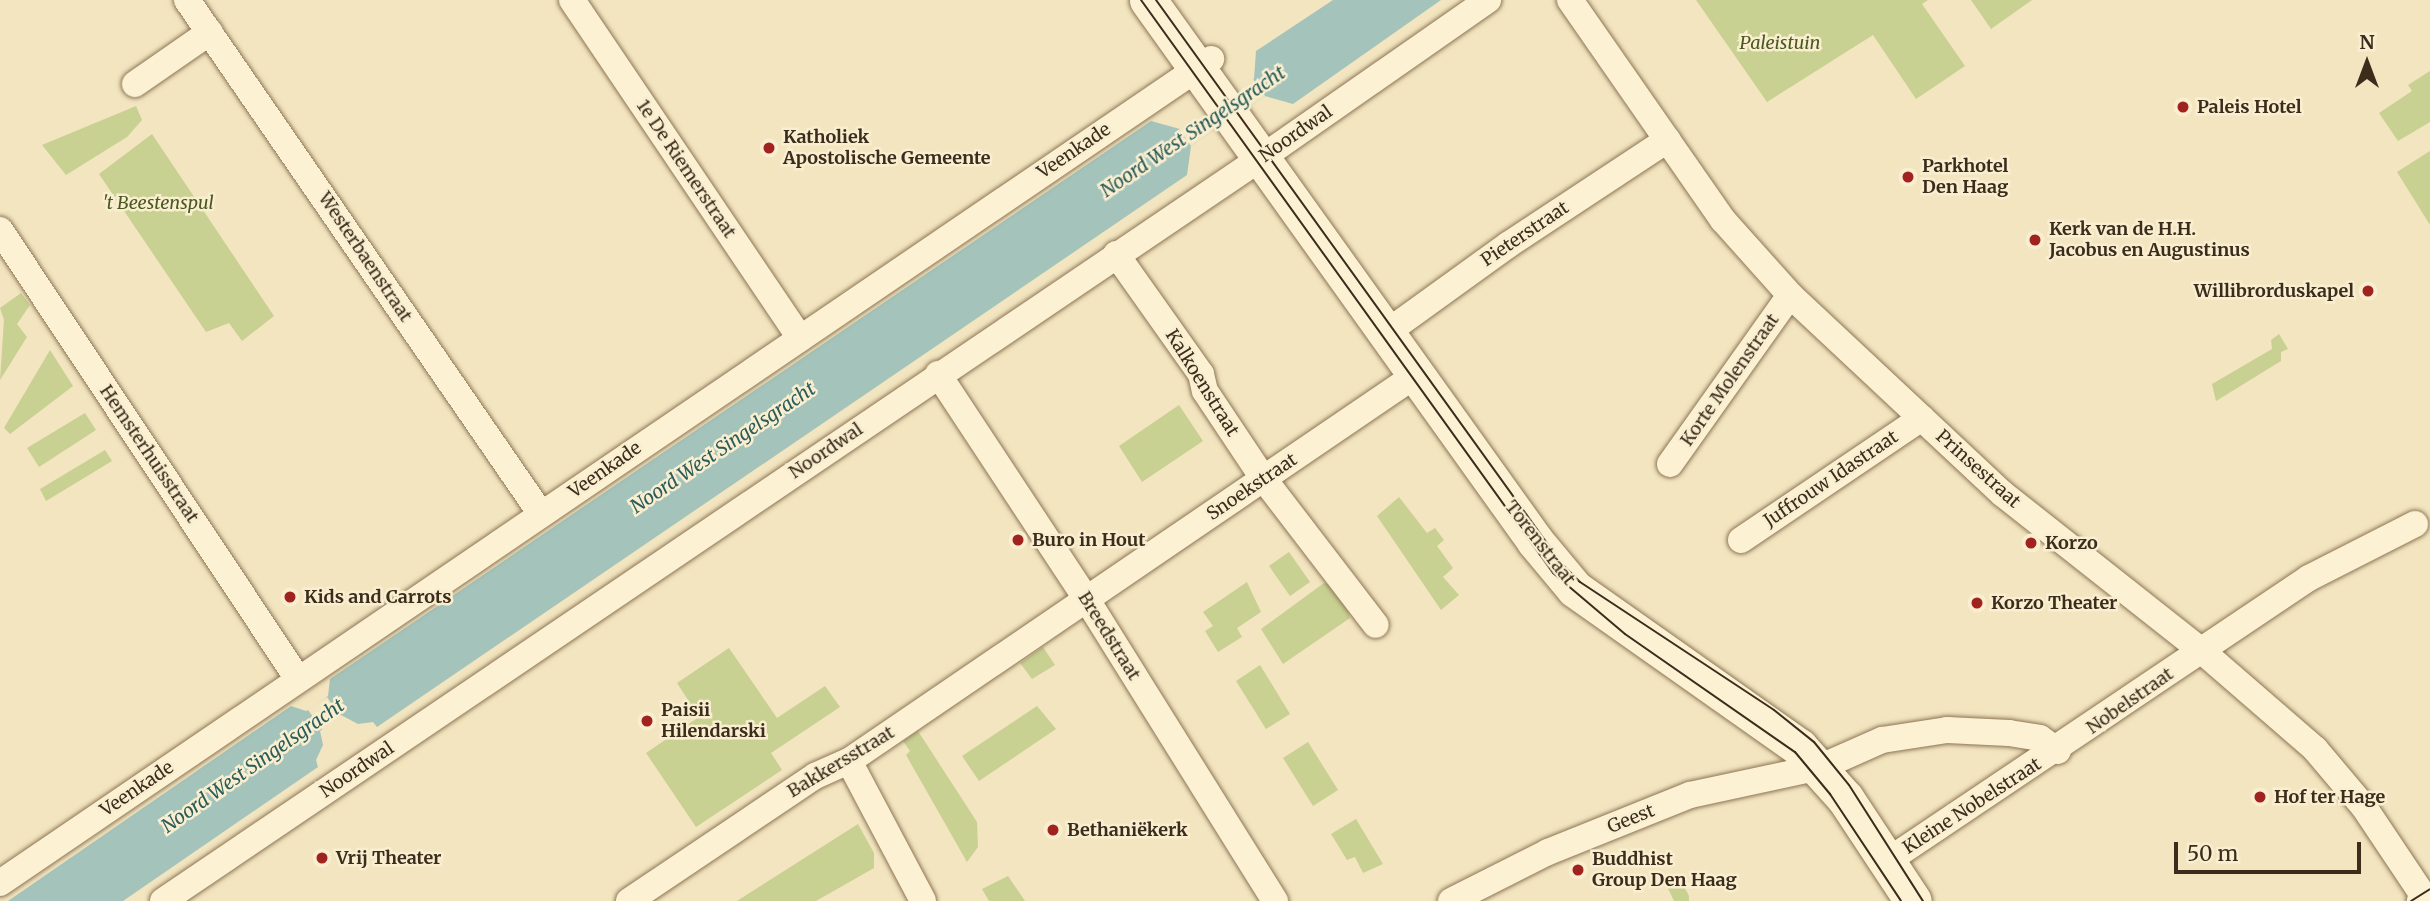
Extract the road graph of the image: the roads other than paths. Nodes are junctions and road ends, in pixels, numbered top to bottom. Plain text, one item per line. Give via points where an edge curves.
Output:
1 (187, 0) edge
2 (572, 0) edge
3 (1149, 0) edge
4 (1488, 0) edge
5 (1570, 0) edge
6 (210, 32) junction
7 (1204, 63) junction
8 (135, 84) dead end
9 (1667, 140) junction
10 (1261, 158) junction
11 (0, 230) edge
12 (1116, 254) junction
13 (1790, 295) junction
14 (1395, 325) junction
15 (800, 338) junction
16 (938, 374) junction
17 (1417, 374) junction
18 (1922, 418) junction
19 (1670, 464) dead end
20 (1264, 478) junction
21 (541, 514) junction
22 (2415, 524) dead end
23 (1741, 540) dead end
24 (1087, 600) junction
25 (1376, 625) dead end
26 (2202, 651) junction
27 (298, 679) junction
28 (2058, 751) junction
29 (849, 761) junction
30 (1821, 767) junction
31 (1885, 862) junction
32 (0, 883) edge
33 (2423, 900) edge
34 (163, 901) edge
35 (629, 901) edge
36 (923, 901) edge
37 (1275, 901) edge
38 (1451, 901) edge
39 (1913, 901) edge

1 - 6 street, Westerbaenstraat
2 - 15 street, 1e De Riemerstraat
3 - 7 street, Torenstraat
4 - 10 street, Noordwal
5 - 9 street, Prinsestraat
6 - 8 street
6 - 21 street, Westerbaenstraat
7 - 10 street, Torenstraat via 1226,110
7 - 15 street, Veenkade
9 - 13 street, Prinsestraat via 1723,220
9 - 14 street, Pieterstraat
10 - 12 street, Noordwal
10 - 14 street, Torenstraat
11 - 27 street, Hemsterhuisstraat
12 - 16 street, Noordwal
12 - 20 street, Kalkoenstraat via 1201,374 1205,391
13 - 18 street, Prinsestraat
13 - 19 street, Korte Molenstraat
14 - 17 street, Torenstraat
15 - 21 street, Veenkade
16 - 24 street, Breedstraat
16 - 34 street, Noordwal
17 - 20 street, Snoekstraat
17 - 30 street, Torenstraat via 1535,541 1575,589 1769,723
18 - 23 street, Juffrouw Idastraat
18 - 26 street, Prinsestraat via 2003,494
20 - 24 street, Snoekstraat
20 - 25 street, Kalkoenstraat
21 - 27 street, Veenkade
22 - 26 street, Nobelstraat via 2309,578
24 - 29 street, Bakkersstraat
24 - 37 street, Breedstraat
26 - 28 street, Nobelstraat
26 - 33 street, Prinsestraat via 2315,749 2364,807
27 - 32 street, Veenkade
28 - 30 street via 2040,738 1947,730 1892,737
28 - 31 street, Kleine Nobelstraat
29 - 35 street, Bakkersstraat via 815,776
29 - 36 street
30 - 31 street, Torenstraat
30 - 38 street, Geest via 1713,788 1548,852
31 - 39 street, Torenstraat

